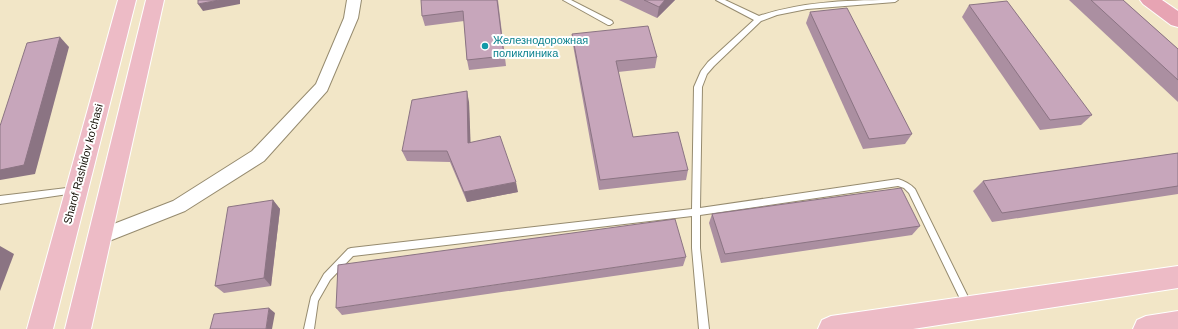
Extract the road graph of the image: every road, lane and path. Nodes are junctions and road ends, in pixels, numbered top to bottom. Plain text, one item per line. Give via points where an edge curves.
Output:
1 (127, 0) edge
2 (155, 0) edge
3 (354, 0) edge
4 (566, 0) edge
5 (719, 0) edge
6 (895, 0) edge
7 (1149, 0) edge
8 (759, 19) junction
9 (1178, 20) edge
10 (610, 23) dead end
11 (76, 190) junction
12 (0, 200) edge
13 (696, 212) junction
14 (99, 237) junction
15 (1178, 277) edge
16 (970, 308) junction
17 (1178, 323) edge
18 (40, 329) edge
19 (78, 329) edge
20 (309, 329) edge
21 (704, 329) edge
22 (831, 329) edge
23 (1146, 329) edge

1 - 11 main road, Sharof Rashidov ko'chasi
2 - 14 main road
3 - 14 street via 351,18 322,86 258,156 179,206
4 - 10 lane
5 - 8 lane
6 - 8 lane via 807,7
7 - 9 highway
8 - 13 lane via 711,64 698,87
11 - 12 lane
11 - 18 main road, Sharof Rashidov ko'chasi
13 - 16 lane via 898,182 912,190
13 - 20 lane via 351,252 327,277 314,300
13 - 21 lane via 696,248
14 - 19 main road
15 - 16 main road
16 - 22 main road
17 - 23 main road

